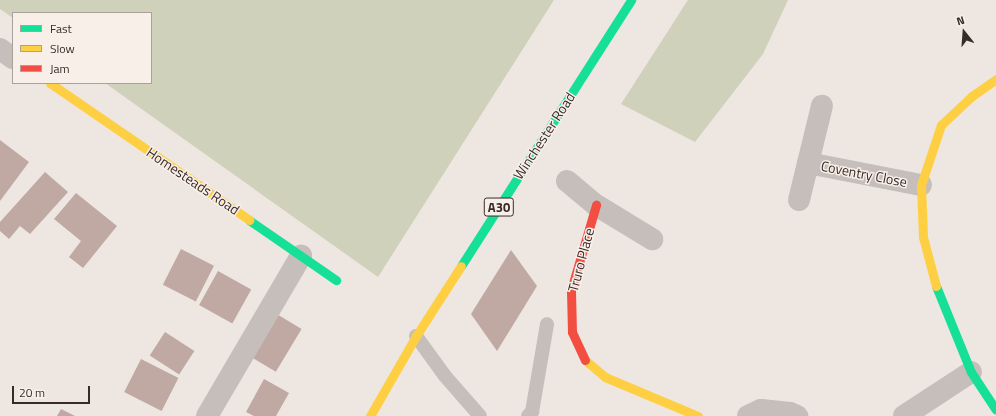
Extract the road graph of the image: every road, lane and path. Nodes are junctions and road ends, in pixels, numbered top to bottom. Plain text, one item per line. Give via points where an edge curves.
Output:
1 (631, 0) edge
2 (0, 49) edge
3 (12, 57) edge
4 (996, 79) edge
5 (51, 84) edge
6 (822, 106) dead end
7 (808, 163) junction
8 (567, 181) dead end
9 (920, 185) junction
10 (800, 200) dead end
11 (596, 205) junction
12 (652, 239) dead end
13 (301, 256) junction
14 (336, 280) dead end
15 (547, 324) dead end
16 (416, 336) junction
17 (971, 372) junction
18 (996, 410) edge
19 (207, 416) edge
20 (370, 416) edge
21 (480, 416) edge
22 (528, 416) edge
23 (698, 416) edge
24 (748, 416) edge
25 (797, 416) edge
26 (904, 416) edge

1 - 16 street, Winchester Road / A30
2 - 3 street
4 - 9 street via 972,96 941,125
5 - 13 street, Homesteads Road
6 - 7 street, Coventry Close
7 - 9 street, Coventry Close
7 - 10 street, Coventry Close
8 - 11 street
9 - 17 street via 923,237 939,297
11 - 12 street
11 - 23 street, Truro Place via 571,290 572,332 583,358 605,377
13 - 14 street, Homesteads Road
13 - 19 street
15 - 22 lane via 532,412
16 - 20 street, Winchester Road / A30
16 - 21 lane via 445,376
17 - 18 street
17 - 26 street
24 - 25 street via 761,410

